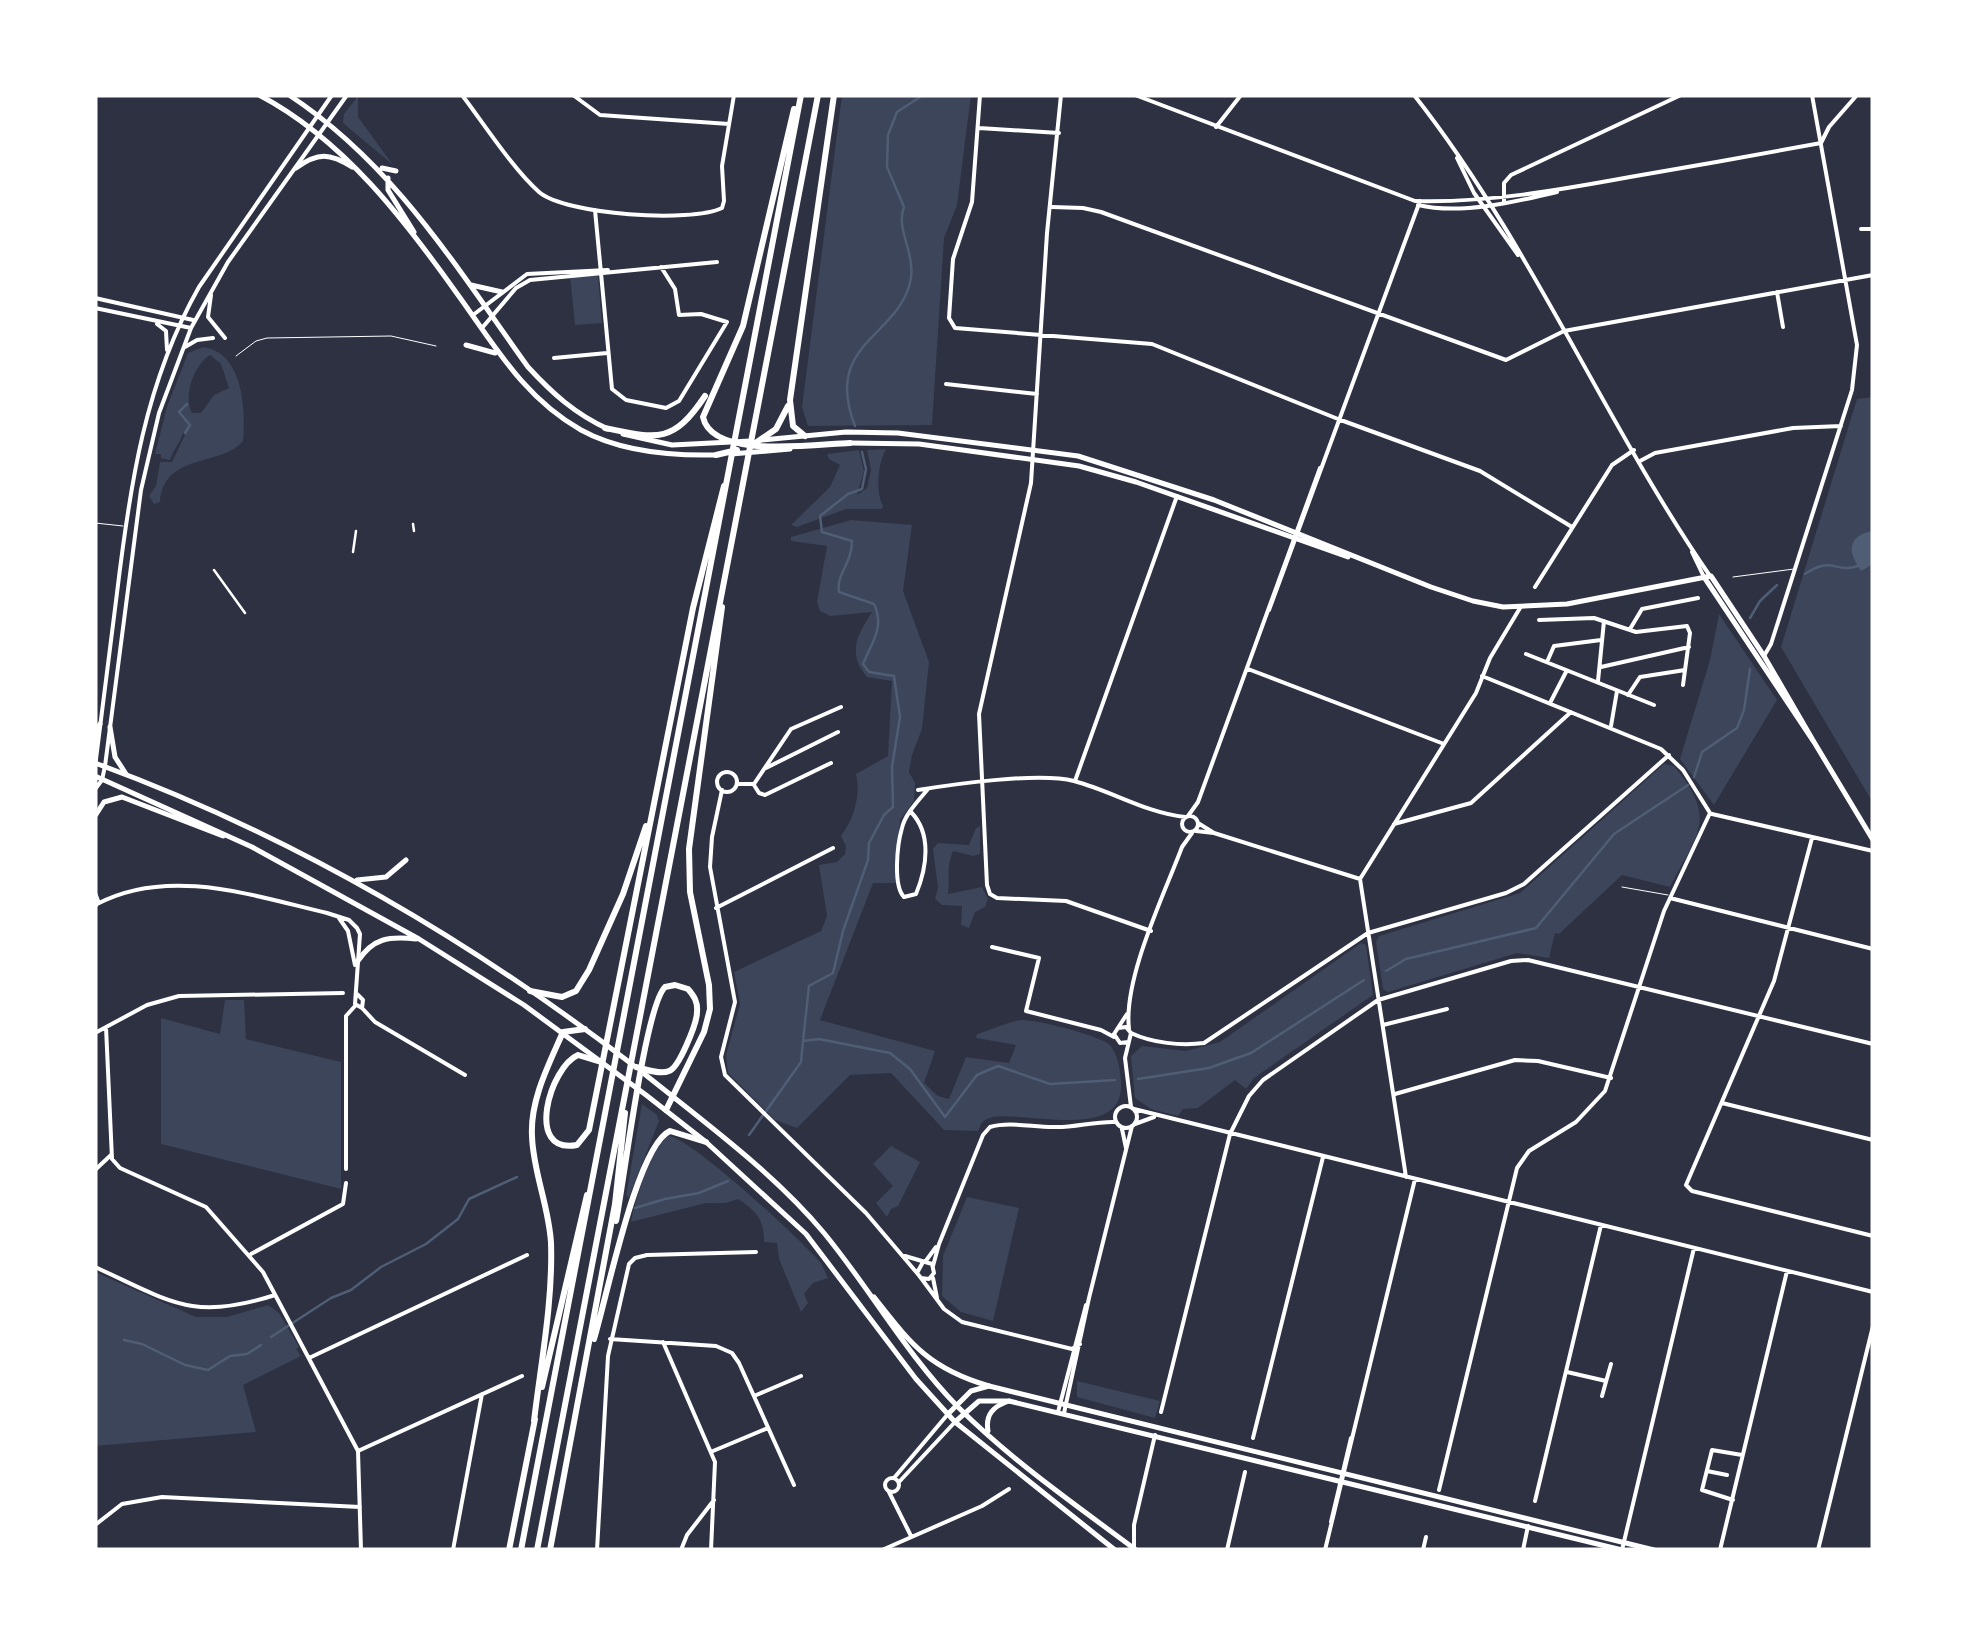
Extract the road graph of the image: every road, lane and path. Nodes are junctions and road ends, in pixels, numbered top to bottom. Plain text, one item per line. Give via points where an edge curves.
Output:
1 (259, 95) edge
2 (289, 95) edge
3 (332, 95) edge
4 (347, 95) edge
5 (462, 95) edge
6 (573, 95) edge
7 (734, 95) edge
8 (800, 95) edge
9 (818, 95) edge
10 (834, 95) edge
11 (980, 95) edge
12 (1062, 95) edge
13 (1135, 95) edge
14 (1240, 95) edge
15 (1414, 95) edge
16 (1681, 95) edge
17 (1812, 95) edge
18 (1857, 95) edge
19 (1146, 98) edge
20 (319, 114) junction
21 (1816, 117) junction
22 (329, 122) junction
23 (729, 124) junction
24 (1829, 127) junction
25 (309, 128) junction
26 (977, 128) junction
27 (1216, 128) junction
28 (1059, 132) junction
29 (320, 136) junction
30 (1821, 143) junction
31 (296, 168) junction
32 (379, 168) junction
33 (359, 171) junction
34 (396, 171) dead end
35 (388, 178) junction
36 (1503, 200) junction
37 (1418, 202) junction
38 (1483, 202) junction
39 (1051, 207) junction
40 (595, 210) junction
41 (1861, 229) dead end
42 (1873, 229) edge
43 (418, 239) junction
44 (717, 262) dead end
45 (661, 267) junction
46 (600, 271) junction
47 (1873, 275) edge
48 (1847, 279) junction
49 (468, 284) junction
50 (213, 286) junction
51 (502, 292) junction
52 (1777, 292) junction
53 (95, 298) edge
54 (485, 306) junction
55 (95, 308) edge
56 (1377, 314) junction
57 (473, 315) junction
58 (181, 318) junction
59 (493, 318) junction
60 (195, 321) junction
61 (151, 322) junction
62 (178, 325) junction
63 (1783, 326) dead end
64 (191, 328) junction
65 (482, 328) junction
66 (1564, 330) junction
67 (1040, 336) junction
68 (212, 338) dead end
69 (224, 338) dead end
70 (466, 345) dead end
71 (436, 346) dead end
72 (182, 349) junction
73 (607, 353) junction
74 (167, 354) junction
75 (498, 354) junction
76 (236, 356) dead end
77 (554, 358) dead end
78 (724, 370) junction
79 (946, 384) dead end
80 (1037, 394) junction
81 (790, 400) junction
82 (1338, 419) junction
83 (1841, 426) junction
84 (605, 428) junction
85 (805, 436) junction
86 (762, 440) junction
87 (730, 442) junction
88 (850, 443) joint
89 (751, 445) junction
90 (777, 445) junction
91 (1034, 449) junction
92 (1634, 450) junction
93 (716, 455) junction
94 (1034, 460) junction
95 (1640, 460) junction
96 (731, 468) junction
97 (1177, 496) junction
98 (95, 523) edge
99 (412, 524) dead end
100 (125, 526) junction
101 (136, 527) junction
102 (1572, 527) junction
103 (414, 530) dead end
104 (356, 532) dead end
105 (1294, 536) junction
106 (353, 552) dead end
107 (1796, 568) junction
108 (214, 570) dead end
109 (1707, 576) junction
110 (1732, 577) dead end
111 (723, 586) junction
112 (1535, 587) dead end
113 (1698, 598) dead end
114 (1520, 608) junction
115 (244, 613) dead end
116 (1539, 620) dead end
117 (1604, 621) junction
118 (112, 628) junction
119 (122, 630) junction
120 (1630, 631) junction
121 (1743, 638) junction
122 (1601, 640) junction
123 (1689, 647) junction
124 (1526, 654) dead end
125 (1764, 656) junction
126 (1547, 662) junction
127 (1601, 667) junction
128 (1248, 669) junction
129 (1686, 670) junction
130 (1568, 671) junction
131 (1482, 676) junction
132 (1769, 676) junction
133 (1598, 682) junction
134 (1683, 685) dead end
135 (1617, 691) junction
136 (1628, 695) junction
137 (1550, 704) junction
138 (1654, 705) dead end
139 (841, 707) dead end
140 (1571, 712) junction
141 (100, 724) junction
142 (110, 726) junction
143 (1611, 728) junction
144 (838, 732) dead end
145 (95, 736) edge
146 (1814, 742) junction
147 (1444, 744) junction
148 (1669, 755) junction
149 (831, 763) dead end
150 (95, 764) edge
151 (105, 766) junction
152 (766, 768) junction
153 (128, 776) junction
154 (97, 781) edge
155 (982, 781) junction
156 (1075, 781) junction
157 (737, 784) junction
158 (754, 784) junction
159 (928, 789) junction
160 (918, 790) dead end
161 (725, 791) junction
162 (95, 796) edge
163 (1198, 802) junction
164 (653, 804) junction
165 (910, 812) junction
166 (1710, 813) junction
167 (1163, 814) junction
168 (95, 816) edge
169 (1186, 817) junction
170 (1198, 822) junction
171 (1393, 824) junction
172 (1182, 828) junction
173 (1194, 832) junction
174 (1214, 834) junction
175 (226, 836) junction
176 (1812, 838) junction
177 (1873, 840) edge
178 (1182, 847) junction
179 (834, 848) dead end
180 (1873, 851) edge
181 (406, 860) dead end
182 (1360, 878) junction
183 (350, 879) junction
184 (1622, 887) dead end
185 (96, 894) edge
186 (112, 896) junction
187 (1670, 897) junction
188 (96, 906) edge
189 (716, 908) junction
190 (338, 917) junction
191 (357, 928) junction
192 (1790, 928) junction
193 (348, 931) junction
194 (1151, 931) junction
195 (1368, 933) junction
196 (359, 936) junction
197 (350, 938) junction
198 (418, 939) junction
199 (992, 947) dead end
200 (1873, 949) edge
201 (358, 961) junction
202 (357, 974) junction
203 (1640, 987) junction
204 (530, 991) junction
205 (343, 993) dead end
206 (357, 994) junction
207 (1378, 1000) junction
208 (355, 1006) junction
209 (362, 1008) junction
210 (1447, 1009) dead end
211 (1127, 1014) junction
212 (1759, 1016) junction
213 (1383, 1025) junction
214 (106, 1027) junction
215 (585, 1029) junction
216 (1117, 1029) junction
217 (1101, 1030) junction
218 (1130, 1031) junction
219 (563, 1032) junction
220 (95, 1033) edge
221 (1116, 1039) junction
222 (1143, 1039) junction
223 (1129, 1042) junction
224 (1873, 1044) edge
225 (585, 1053) junction
226 (1124, 1058) junction
227 (601, 1062) joint
228 (636, 1067) junction
229 (465, 1074) dead end
230 (1611, 1078) junction
231 (1127, 1085) junction
232 (1395, 1094) junction
233 (624, 1097) junction
234 (674, 1098) junction
235 (1721, 1102) junction
236 (1132, 1108) junction
237 (666, 1110) junction
238 (1117, 1110) junction
239 (1158, 1117) junction
240 (1098, 1121) junction
241 (1118, 1125) junction
242 (1133, 1125) junction
243 (1230, 1134) junction
244 (1873, 1140) edge
245 (706, 1142) junction
246 (599, 1150) junction
247 (1126, 1153) junction
248 (110, 1155) junction
249 (1323, 1157) junction
250 (346, 1168) dead end
251 (95, 1170) edge
252 (1406, 1177) junction
253 (1414, 1179) junction
254 (346, 1184) dead end
255 (1509, 1203) junction
256 (1601, 1225) junction
257 (1873, 1236) edge
258 (939, 1244) junction
259 (1694, 1248) junction
260 (756, 1252) dead end
261 (251, 1254) junction
262 (900, 1254) junction
263 (527, 1256) dead end
264 (605, 1261) junction
265 (924, 1262) junction
266 (95, 1266) edge
267 (933, 1266) junction
268 (1788, 1272) junction
269 (933, 1275) junction
270 (919, 1276) junction
271 (864, 1289) junction
272 (1873, 1292) edge
273 (276, 1295) junction
274 (1089, 1298) junction
275 (938, 1303) junction
276 (1873, 1326) edge
277 (610, 1339) junction
278 (664, 1342) junction
279 (1080, 1344) junction
280 (1072, 1349) junction
281 (588, 1353) junction
282 (309, 1358) junction
283 (1077, 1359) junction
284 (1611, 1364) dead end
285 (1567, 1372) junction
286 (522, 1376) dead end
287 (801, 1376) dead end
288 (1606, 1381) junction
289 (989, 1386) junction
290 (482, 1394) junction
291 (754, 1396) junction
292 (1602, 1396) dead end
293 (1009, 1401) junction
294 (1063, 1403) junction
295 (956, 1406) junction
296 (964, 1412) junction
297 (1061, 1412) junction
298 (1161, 1412) dead end
299 (948, 1414) junction
300 (534, 1421) junction
301 (956, 1422) junction
302 (768, 1428) junction
303 (988, 1434) junction
304 (1155, 1434) junction
305 (1253, 1438) dead end
306 (358, 1451) junction
307 (712, 1452) junction
308 (1743, 1456) junction
309 (1707, 1470) junction
310 (1245, 1472) dead end
311 (1727, 1475) dead end
312 (1343, 1476) junction
313 (896, 1480) junction
314 (794, 1485) dead end
315 (897, 1490) junction
316 (1009, 1490) dead end
317 (1439, 1490) dead end
318 (889, 1492) junction
319 (714, 1500) junction
320 (1733, 1500) junction
321 (1536, 1501) dead end
322 (360, 1506) junction
323 (898, 1508) junction
324 (1134, 1524) junction
325 (95, 1525) edge
326 (1528, 1526) junction
327 (911, 1536) junction
328 (1119, 1537) junction
329 (1426, 1537) dead end
330 (890, 1548) edge
331 (1622, 1548) edge
332 (1135, 1549) edge
333 (362, 1550) edge
334 (453, 1550) edge
335 (509, 1550) edge
336 (521, 1550) edge
337 (537, 1550) edge
338 (550, 1550) edge
339 (597, 1550) edge
340 (681, 1550) edge
341 (711, 1550) edge
342 (882, 1550) edge
343 (1115, 1550) edge
344 (1226, 1550) edge
345 (1325, 1550) edge
346 (1423, 1550) edge
347 (1523, 1550) edge
348 (1654, 1550) edge
349 (1720, 1550) edge
350 (1818, 1550) edge

1 - 25 main road
2 - 20 main road
3 - 20 street
4 - 22 street
5 - 40 street via 539,192
6 - 23 street via 600,115
7 - 23 street
8 - 78 highway via 742,326
8 - 96 highway
9 - 111 highway
10 - 81 highway
11 - 26 street
12 - 28 street
13 - 19 street
14 - 27 street
15 - 38 street
16 - 36 street via 1512,175
17 - 21 street
18 - 24 street
19 - 27 street
20 - 22 main road
20 - 25 street
21 - 24 street
21 - 30 street
22 - 29 street
22 - 32 main road
23 - 40 street via 722,208 656,216
24 - 30 street
25 - 29 main road
25 - 58 street
26 - 28 street
26 - 67 street via 972,202 953,260 950,318 961,330
27 - 37 street
28 - 39 street
29 - 31 street
29 - 33 main road
30 - 36 street
30 - 48 street
31 - 33 main road via 324,154
31 - 50 street
32 - 34 main road
32 - 35 main road
33 - 43 main road
35 - 43 main road via 388,190
35 - 49 main road
36 - 38 street
37 - 38 street
37 - 56 street
38 - 66 street
39 - 56 street via 1092,209
39 - 67 street
40 - 46 street
41 - 42 street
43 - 57 main road
44 - 45 street
45 - 46 street
45 - 73 street via 672,282 679,315 727,322 679,400 670,408 617,396
46 - 51 street via 534,272
46 - 59 street via 526,282
46 - 73 street
47 - 48 street
48 - 52 street
48 - 83 street via 1858,362
49 - 51 main road
49 - 54 main road
50 - 60 street
50 - 69 street via 208,317
51 - 54 street
52 - 63 street
52 - 66 street
53 - 58 street
54 - 57 street
54 - 59 main road
55 - 61 street
56 - 66 street via 1506,360
56 - 82 street
57 - 65 main road
58 - 60 street
58 - 62 street
59 - 65 street
59 - 84 main road via 557,397
60 - 64 street
61 - 62 street
61 - 74 street via 166,332
62 - 64 street
62 - 74 street
64 - 72 street
65 - 75 main road
66 - 92 street
67 - 80 street
67 - 82 street via 1152,344
68 - 72 street
70 - 75 main road
71 - 76 lane via 391,336 267,338
72 - 101 street via 148,454
73 - 77 street
74 - 100 street via 143,424
75 - 93 main road via 531,393 584,432 643,450
78 - 84 highway via 686,423 670,434
78 - 87 highway via 703,413 704,426
79 - 80 street
80 - 91 street
81 - 85 highway via 792,426
81 - 86 highway via 776,429
82 - 102 street via 1488,475
82 - 105 street
83 - 95 street via 1794,428
83 - 107 street
84 - 87 main road via 650,442
85 - 90 main road
85 - 91 main road via 898,432
86 - 87 main road
86 - 89 highway
86 - 90 main road
87 - 89 highway
88 - 90 highway
88 - 94 main road via 918,444
89 - 90 highway
89 - 93 highway
90 - 93 main road
91 - 94 street
91 - 105 main road via 1157,480
92 - 95 street
92 - 102 street via 1612,465
94 - 97 main road
94 - 155 street via 980,705
95 - 109 street
96 - 164 highway via 706,548
96 - 246 highway
97 - 105 main road
97 - 156 street
98 - 100 lane
99 - 103 street
100 - 101 lane
100 - 118 street
101 - 119 street
102 - 112 street
104 - 106 street
105 - 114 main road via 1474,602
105 - 128 street
107 - 110 lane
107 - 125 street
108 - 115 street
109 - 114 main road
109 - 121 main road
109 - 125 main road
111 - 233 highway
111 - 234 highway via 690,849 690,892 710,1009
113 - 120 street via 1642,610
114 - 131 street
116 - 117 street
117 - 120 street
117 - 122 street
118 - 119 street
118 - 141 street
119 - 142 street
120 - 123 street via 1686,626
121 - 125 main road
121 - 132 main road
122 - 126 street via 1554,646
122 - 127 street
123 - 127 street
123 - 129 street
124 - 126 street
125 - 132 main road
125 - 146 main road
126 - 130 street
127 - 133 street
128 - 147 street
128 - 163 street
129 - 134 street
129 - 136 street via 1640,677
130 - 133 street
130 - 137 street
131 - 137 street
131 - 147 street
132 - 146 main road
133 - 135 street
135 - 136 street
135 - 143 street
136 - 138 street
137 - 140 street
139 - 152 street via 791,729
140 - 143 street
140 - 171 street via 1471,803
141 - 145 main road
141 - 150 street
142 - 151 street
142 - 153 main road via 115,757
143 - 148 street
144 - 152 street
146 - 177 main road
147 - 171 street
148 - 166 street
148 - 195 street via 1516,889
149 - 158 street via 769,794 760,795
150 - 151 main road
151 - 153 main road
151 - 154 street
152 - 158 street
153 - 183 main road
154 - 162 street
154 - 175 main road
155 - 156 street
155 - 159 street
155 - 194 street via 988,890 997,898 1075,903
156 - 167 street
157 - 158 street
157 - 161 street
157 - 161 street via 724,772 718,779
159 - 160 street
159 - 165 street
161 - 189 street via 711,848
163 - 169 street
163 - 170 street
164 - 204 highway via 623,894 581,986 562,997
164 - 225 highway via 590,1130 577,1145 559,1146 547,1133 546,1116 565,1062
165 - 165 street via 900,854 898,888 904,897 916,894 925,852 922,827
166 - 176 street
166 - 187 street
167 - 169 street
167 - 172 street
168 - 175 main road via 104,802 119,797
169 - 170 street
169 - 172 street
170 - 173 street
170 - 174 street
171 - 182 street
172 - 173 street
172 - 178 street
173 - 174 street
173 - 178 street
174 - 182 street
175 - 198 main road
176 - 180 street
176 - 192 street
178 - 194 street
179 - 189 street
181 - 183 main road via 379,880
182 - 195 street
183 - 204 main road
184 - 187 lane
185 - 186 street
185 - 188 street
186 - 188 street
186 - 190 street via 194,886
187 - 192 street
187 - 203 street
189 - 262 street via 734,1002 723,1070
190 - 191 street
190 - 193 street
191 - 193 street
191 - 196 street
192 - 200 street
192 - 212 street
193 - 197 street
194 - 211 street
195 - 207 street
195 - 222 street via 1212,1039
196 - 197 street
196 - 201 street
197 - 202 street
198 - 201 main road via 379,940
198 - 219 main road
199 - 217 street via 1039,958 1026,1011
201 - 202 street
202 - 206 street
203 - 207 street via 1519,960
203 - 212 street
203 - 230 street
204 - 215 main road
205 - 214 street via 179,996
206 - 208 street
206 - 209 street
207 - 213 street
207 - 243 street via 1258,1084
208 - 209 street
208 - 250 street via 346,1016
209 - 229 street via 374,1022
210 - 213 street
211 - 216 street
211 - 218 street
212 - 224 street
212 - 235 street
213 - 232 street
214 - 220 street
214 - 248 street
215 - 219 highway
215 - 228 main road
216 - 217 street
216 - 218 street
216 - 221 street
217 - 221 street
218 - 222 street
218 - 223 street
219 - 225 main road
219 - 300 highway via 532,1121 551,1256
221 - 223 street
221 - 226 street
222 - 223 street
223 - 226 street
225 - 227 highway
226 - 231 street
227 - 237 main road
228 - 234 main road
228 - 264 highway via 653,1070 666,1072 675,1067 696,1018 695,998 685,987 665,987 654,1006 620,1203
230 - 232 street via 1515,1060
230 - 255 street via 1586,1113 1522,1160
231 - 236 street
231 - 238 street
232 - 252 street
233 - 264 highway via 622,1159
233 - 337 highway
234 - 237 highway
234 - 271 main road via 784,1190
235 - 244 street
235 - 257 street via 1687,1187
236 - 238 street
236 - 239 street
236 - 242 street
237 - 245 main road
238 - 240 street
238 - 241 street
239 - 242 street
239 - 243 street
240 - 241 street
240 - 258 street via 1052,1128 998,1124 987,1130
241 - 242 street
241 - 247 street
242 - 247 street
243 - 249 street
243 - 298 street
245 - 281 highway via 670,1131 656,1142
245 - 299 main road via 823,1253
246 - 300 highway
246 - 336 highway
247 - 274 street
248 - 251 street
248 - 261 street via 120,1168 206,1207
249 - 252 street
249 - 305 street
252 - 253 street
253 - 255 street
253 - 312 street
254 - 261 street via 343,1204
255 - 256 street
255 - 317 street
256 - 259 street
256 - 285 street
258 - 265 street
258 - 267 street
259 - 268 street
259 - 331 street
260 - 277 street via 635,1258
261 - 273 street
262 - 265 street
262 - 270 street
263 - 282 street
264 - 281 highway
265 - 267 street
265 - 270 street
266 - 273 street via 198,1309 234,1308
267 - 269 street
268 - 272 street
268 - 308 street
269 - 270 street
269 - 275 street
270 - 275 street
271 - 289 main road via 915,1348
271 - 295 main road
273 - 282 street
274 - 279 street
274 - 280 street
275 - 280 street via 962,1322
276 - 350 street
277 - 278 street
277 - 339 street
278 - 291 street via 727,1350
278 - 307 street
279 - 280 street
279 - 283 street
280 - 283 street
280 - 294 street
281 - 338 highway
282 - 306 street
283 - 294 street
284 - 288 street
285 - 288 street
285 - 321 street
286 - 290 street
287 - 291 street
288 - 292 street
289 - 294 main road
289 - 295 main road via 971,1391
290 - 306 street
290 - 334 street
291 - 302 street
293 - 296 main road via 984,1399
293 - 297 main road
293 - 303 main road via 989,1414
294 - 297 street
294 - 312 main road
295 - 296 main road
295 - 299 main road
296 - 301 main road
296 - 303 main road
297 - 304 main road
299 - 301 main road
299 - 313 street
300 - 335 highway
301 - 313 street
301 - 343 main road
302 - 307 street
302 - 314 street
303 - 328 main road
304 - 312 main road
304 - 324 street
306 - 322 street
307 - 319 street
308 - 309 street via 1713,1449
308 - 320 street
309 - 311 street
309 - 320 street via 1703,1492
310 - 344 street
312 - 326 main road
312 - 331 main road
312 - 345 street
313 - 315 street
313 - 318 street via 885,1482
315 - 318 street
315 - 323 street
316 - 327 street
318 - 323 street
319 - 340 street
319 - 341 street
320 - 349 street
322 - 325 street via 162,1497 122,1504
322 - 333 street
323 - 327 street
324 - 328 street
324 - 332 street
326 - 331 main road
326 - 347 street
327 - 330 street
328 - 332 main road
329 - 346 street
330 - 342 street
331 - 348 main road

